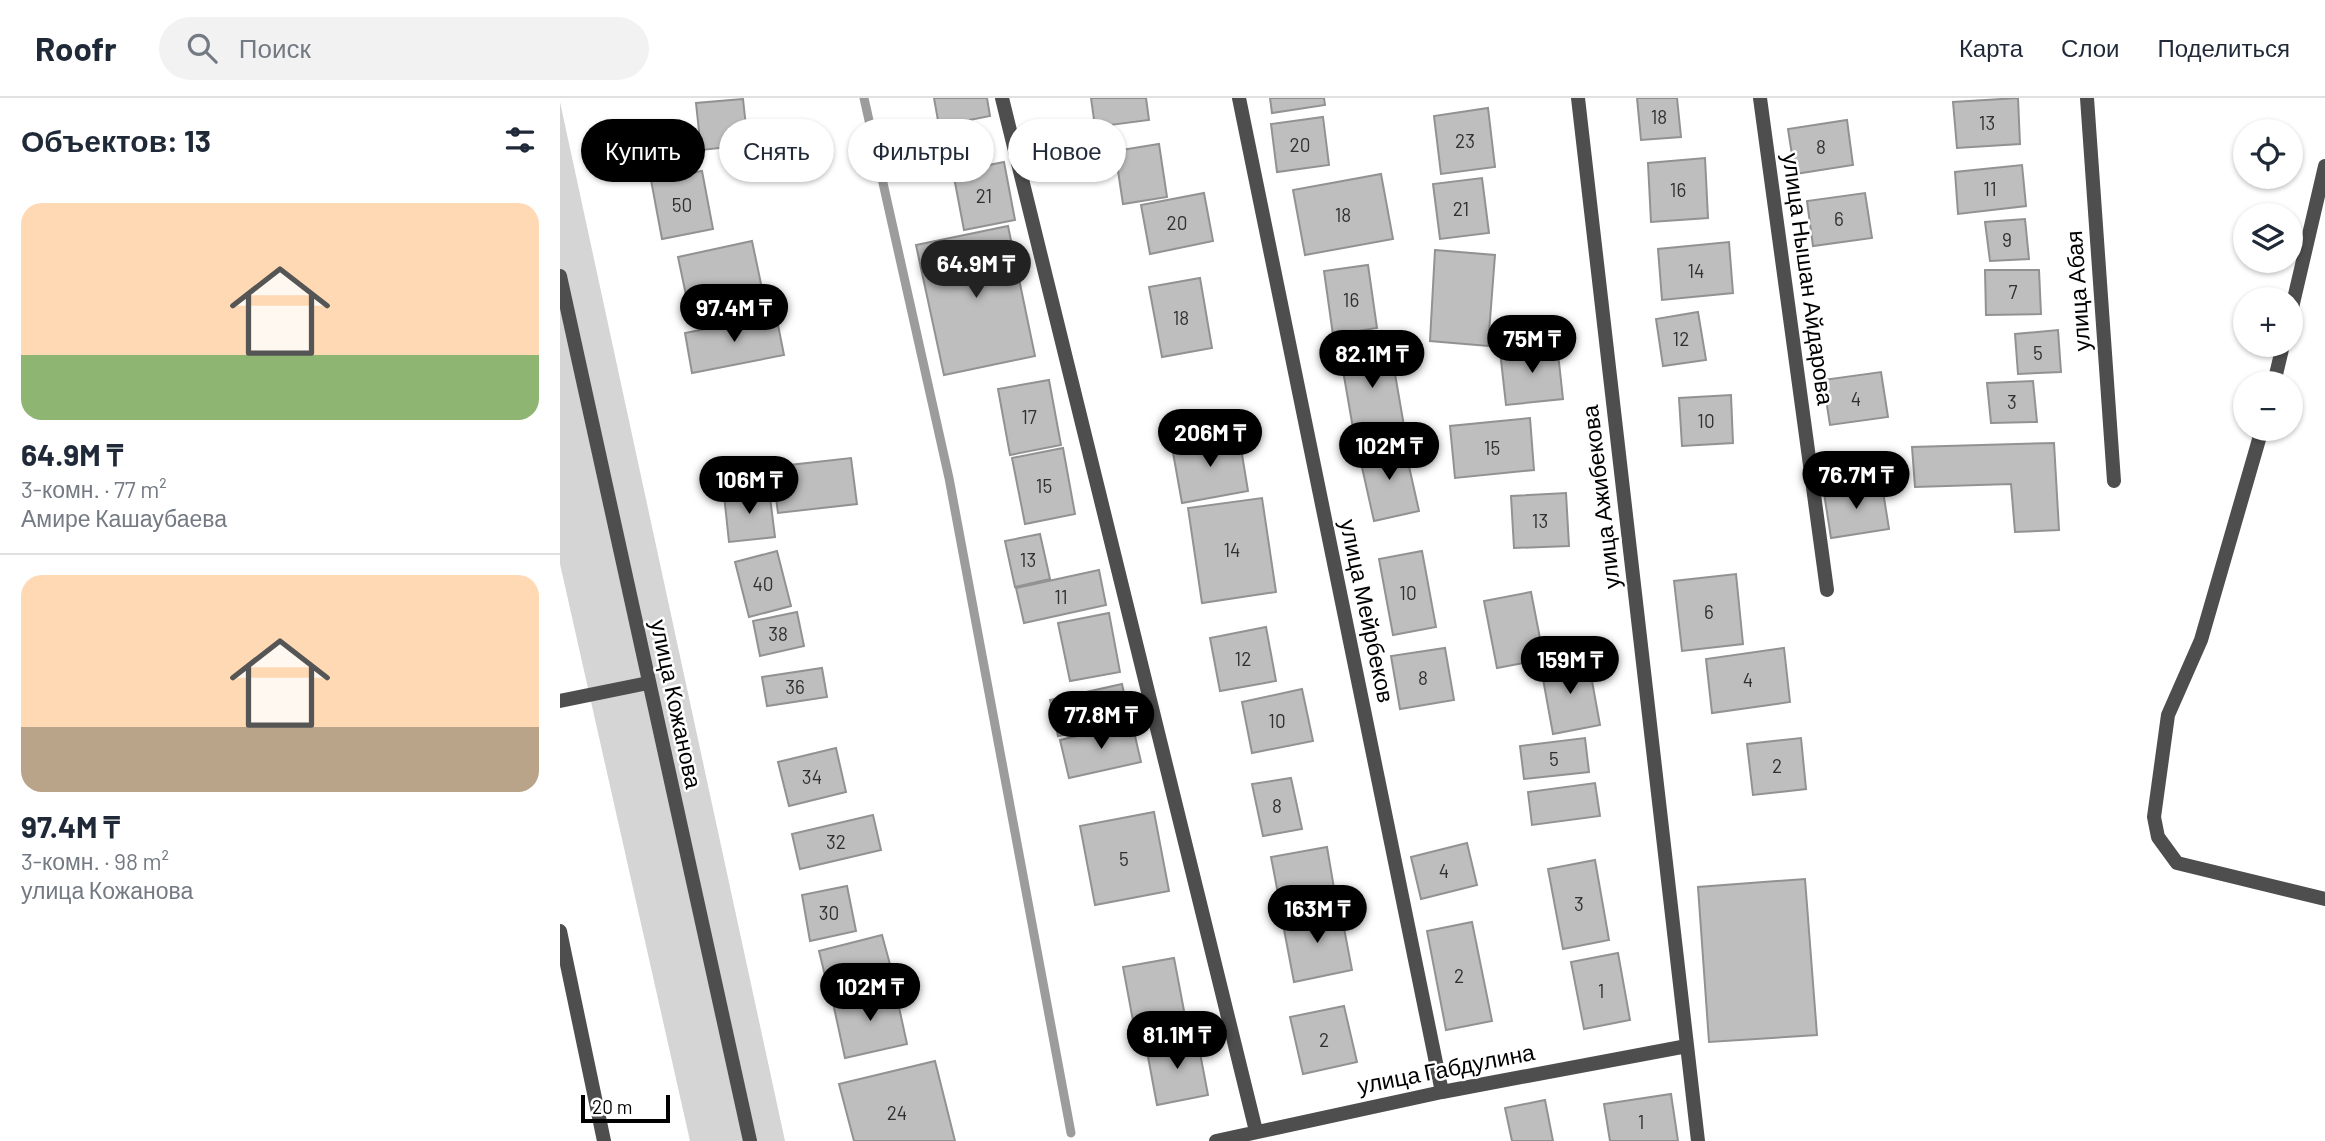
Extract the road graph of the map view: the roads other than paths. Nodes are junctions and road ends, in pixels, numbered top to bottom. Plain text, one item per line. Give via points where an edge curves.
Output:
1 (1002, 98) edge
2 (1239, 98) edge
3 (1577, 98) edge
4 (1760, 98) edge
5 (2087, 98) edge
6 (2325, 166) edge
7 (560, 276) edge
8 (2297, 287) edge
9 (2259, 441) edge
10 (2114, 481) dead end
11 (1827, 590) dead end
12 (648, 683) junction
13 (560, 701) edge
14 (2325, 899) edge
15 (560, 931) edge
16 (1687, 1046) junction
17 (1442, 1092) junction
18 (1256, 1131) junction
19 (604, 1141) edge
20 (750, 1141) edge
21 (1216, 1141) edge
22 (1698, 1141) edge

1 - 18 street
2 - 17 street, улица Мейрбеков
3 - 16 street, улица Ажибекова
4 - 11 street, улица Нышан Айдарова
5 - 10 street, улица Абая
6 - 8 street
7 - 12 street, улица Кожанова
9 - 14 street via 2201,640 2168,715 2154,817 2158,837 2177,863
12 - 13 street
12 - 20 street, улица Кожанова
15 - 19 street
16 - 17 street, улица Габдулина
16 - 22 street, улица Ажибекова
17 - 18 street, улица Габдулина
18 - 21 street, улица Габдулина

